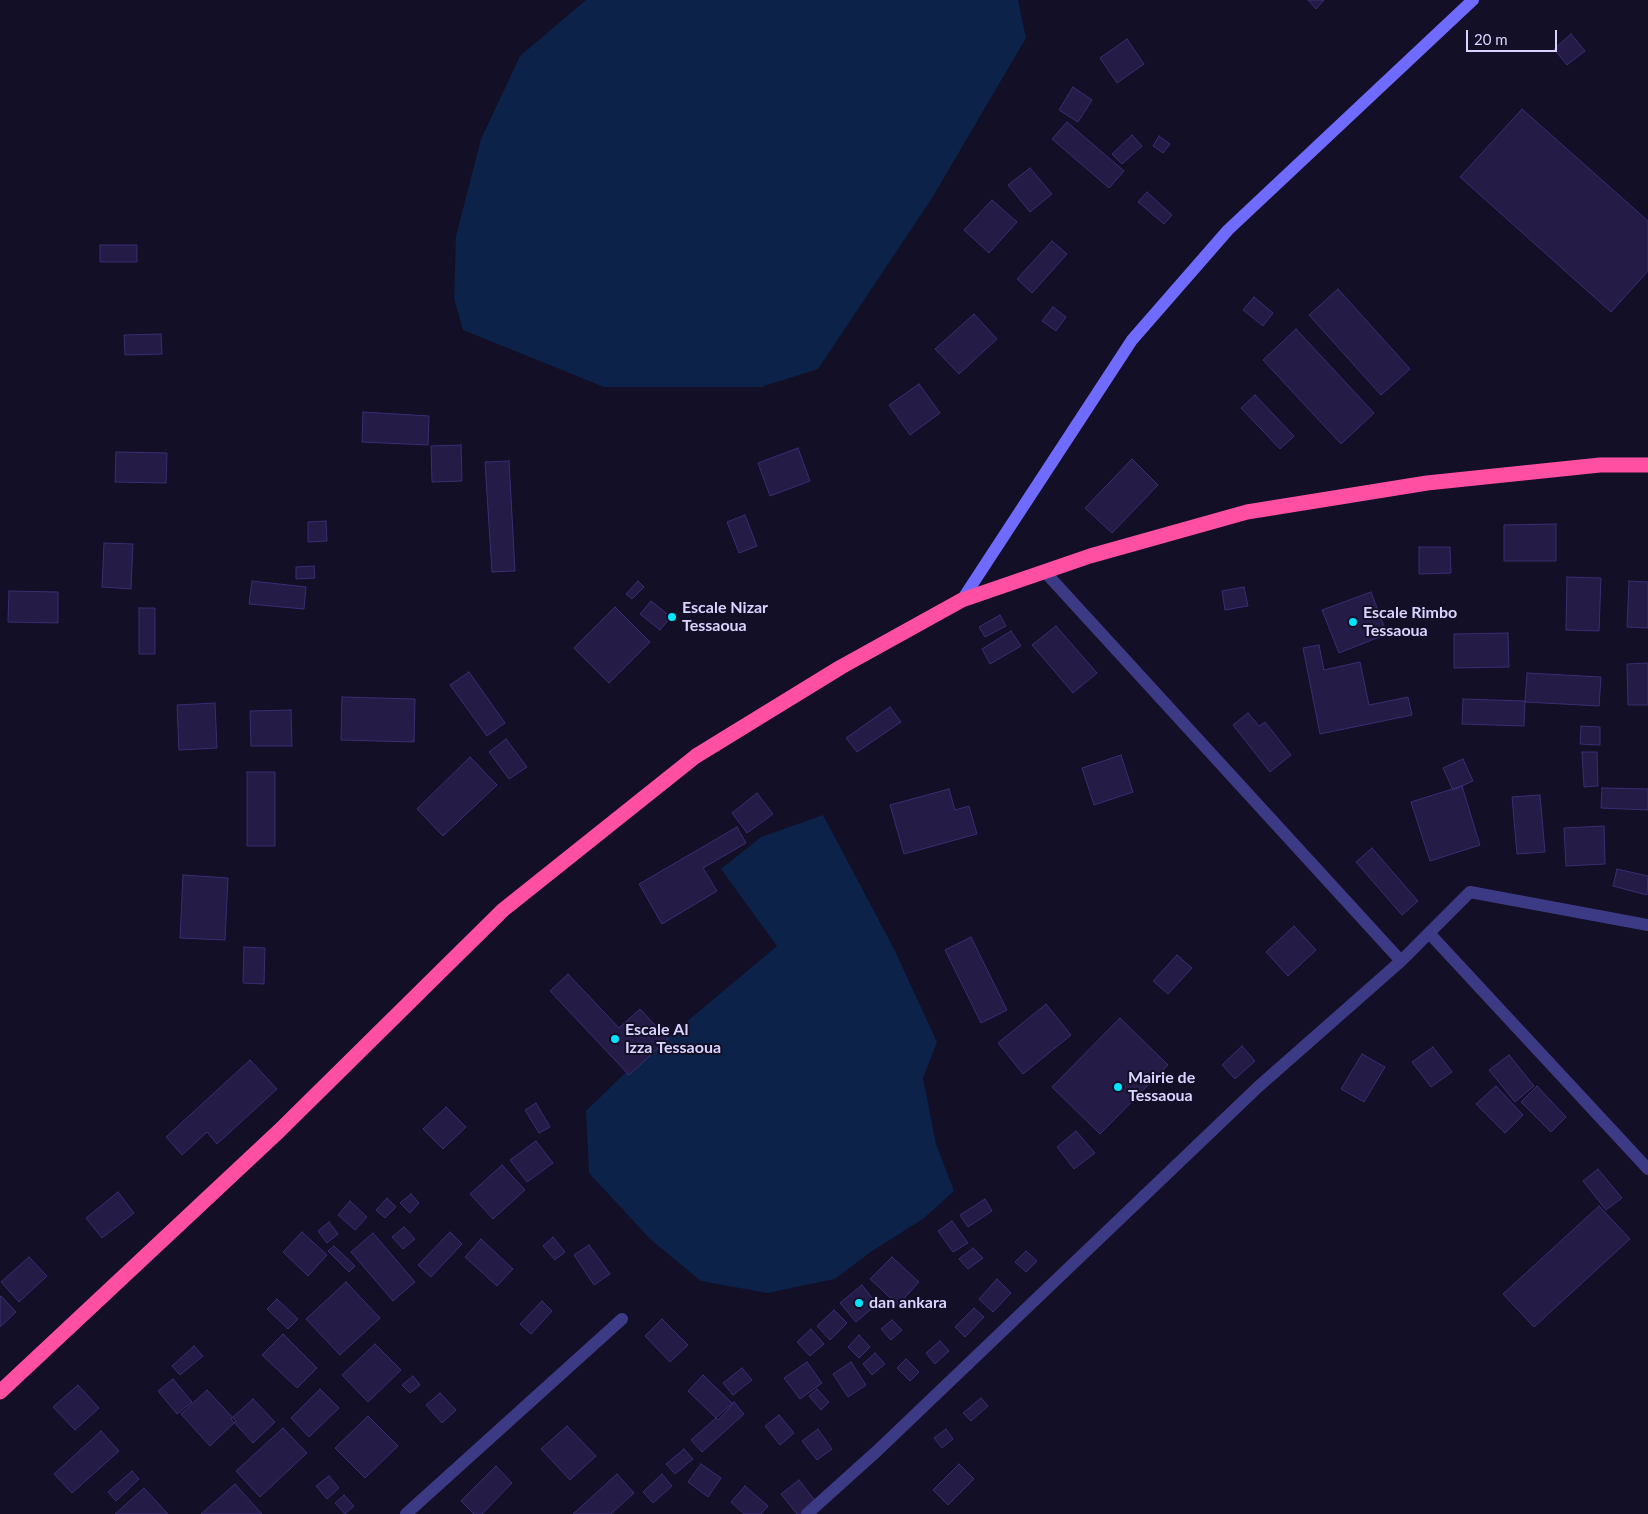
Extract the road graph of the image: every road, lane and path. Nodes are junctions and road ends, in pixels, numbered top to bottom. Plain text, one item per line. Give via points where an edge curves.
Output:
1 (1473, 0) edge
2 (1648, 465) edge
3 (1045, 572) junction
4 (962, 600) junction
5 (1648, 925) edge
6 (1429, 933) junction
7 (1401, 961) junction
8 (1648, 1169) edge
9 (622, 1319) dead end
10 (0, 1392) edge
11 (406, 1514) edge
12 (807, 1514) edge

1 - 4 street via 1228,230 1132,340
2 - 3 highway via 1600,465 1427,482 1247,512 1090,556
3 - 4 highway
3 - 7 street
4 - 10 highway via 841,667 696,756 504,910 279,1131
5 - 6 street via 1470,892
6 - 7 street
6 - 8 street
7 - 12 street via 1258,1087
9 - 11 street

